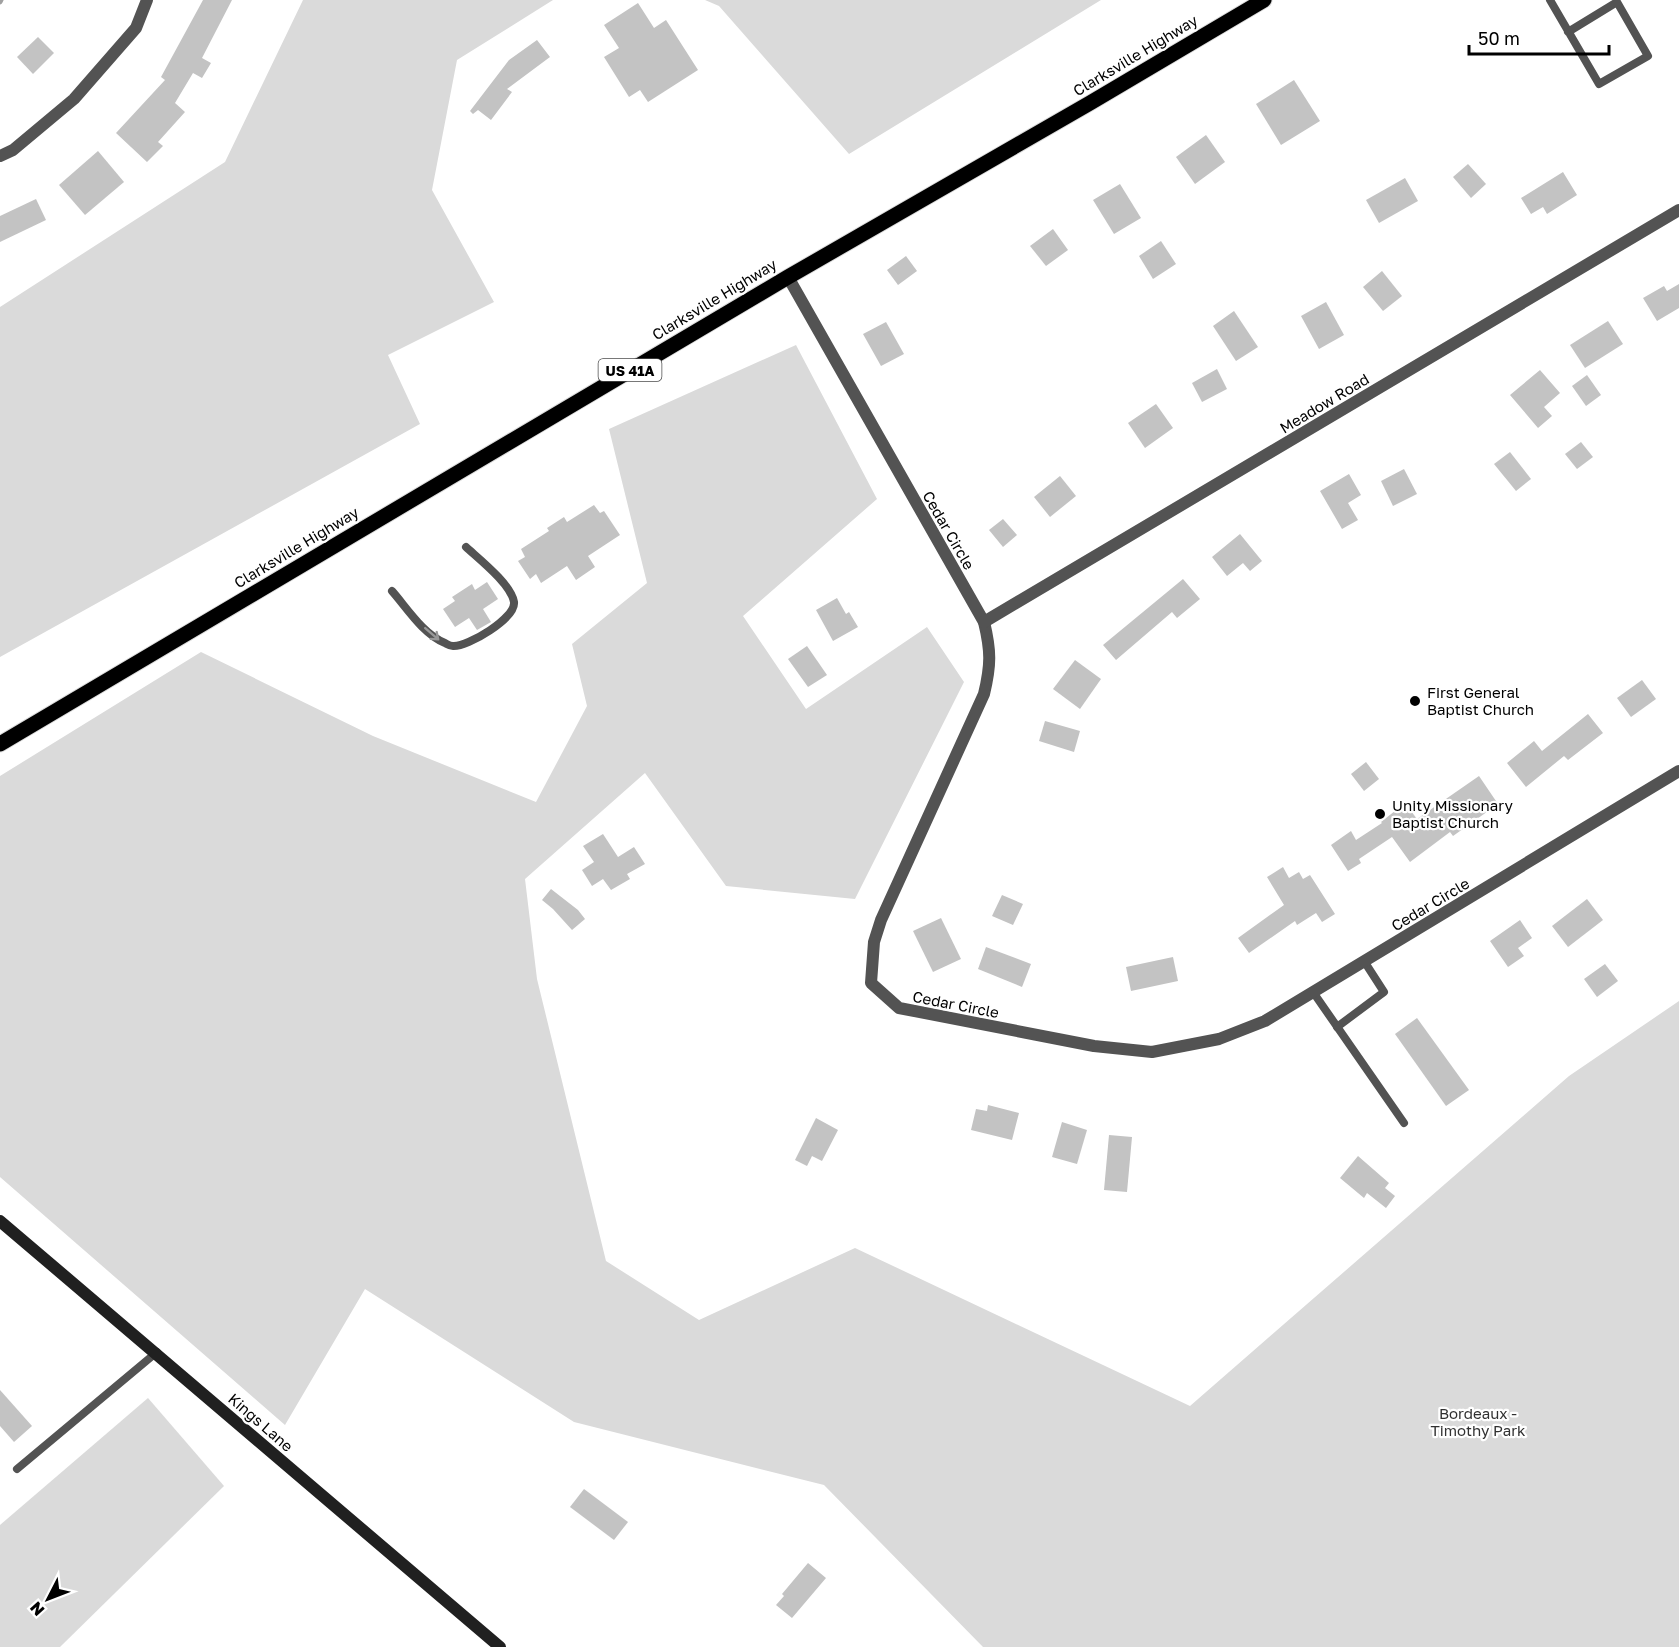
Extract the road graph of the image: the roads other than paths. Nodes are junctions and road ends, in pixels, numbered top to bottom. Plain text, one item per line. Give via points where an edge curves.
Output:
1 (147, 0) edge
2 (1264, 0) edge
3 (1550, 0) edge
4 (1568, 32) junction
5 (0, 156) edge
6 (1679, 210) edge
7 (788, 277) junction
8 (465, 547) dead end
9 (392, 591) dead end
10 (984, 622) junction
11 (0, 744) edge
12 (1679, 771) edge
13 (1364, 961) junction
14 (1313, 992) junction
15 (1337, 1027) junction
16 (1404, 1123) dead end
17 (0, 1221) edge
18 (157, 1352) junction
19 (17, 1469) dead end
20 (500, 1647) edge

1 - 5 street via 136,28 74,99 13,150
2 - 7 main road, Clarksville Highway / US 41A
3 - 4 lane
4 - 4 lane via 1599,84 1648,56 1617,2
6 - 10 street, Meadow Road
7 - 10 street, Cedar Circle
7 - 11 main road, Clarksville Highway / US 41A
9 -> 8 lane via 435,638 454,646 476,638 512,613 514,602 507,588
10 - 14 street, Cedar Circle via 991,656 984,694 880,920 871,983 898,1008 1094,1046 1152,1052 1219,1039 1265,1021
12 - 13 street, Cedar Circle
13 - 14 street, Cedar Circle
13 - 15 lane via 1384,992
14 - 15 lane
15 - 16 lane
17 - 18 street, Kings Lane
18 - 19 lane
18 - 20 street, Kings Lane

